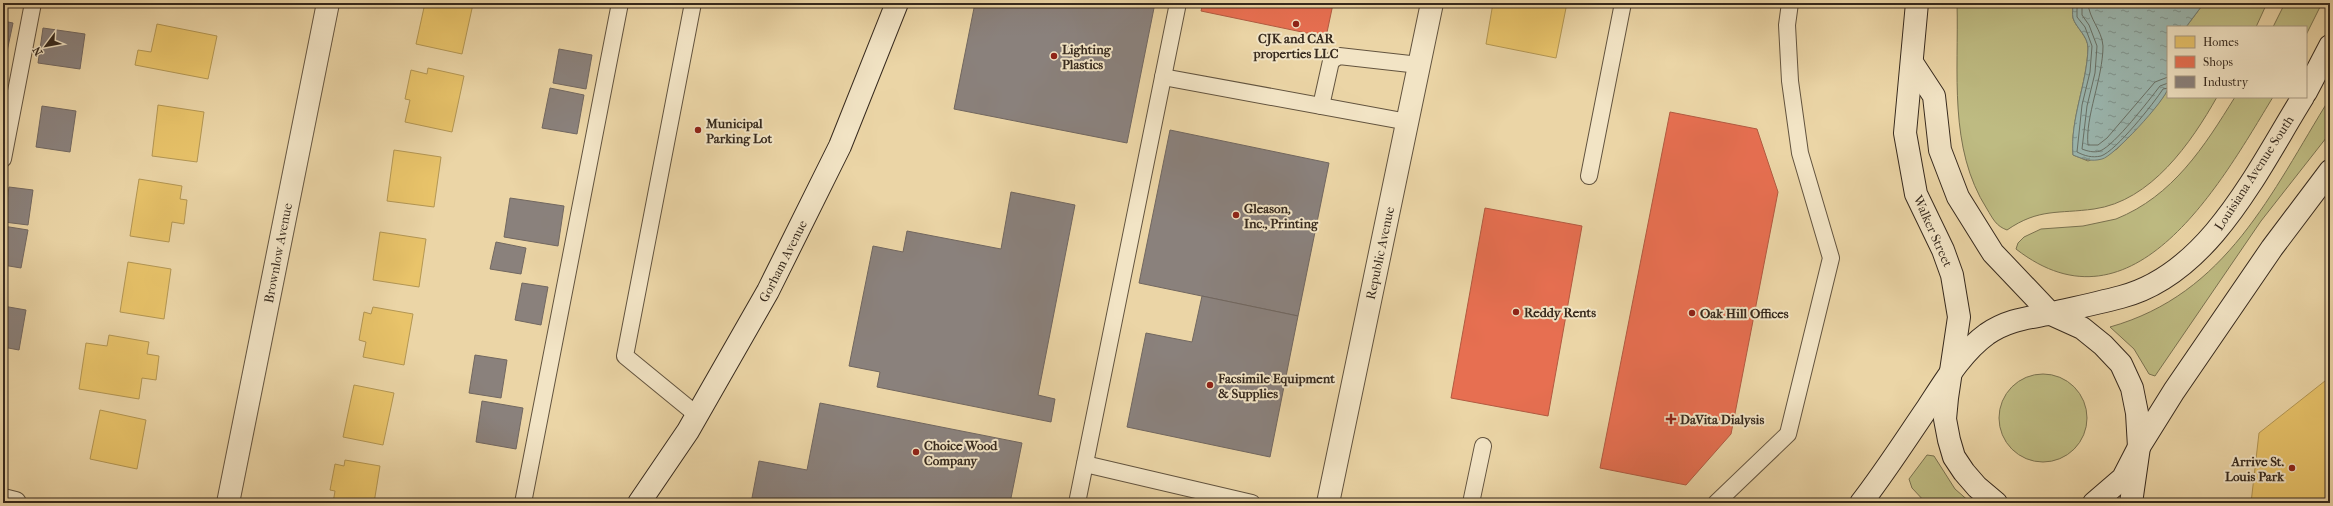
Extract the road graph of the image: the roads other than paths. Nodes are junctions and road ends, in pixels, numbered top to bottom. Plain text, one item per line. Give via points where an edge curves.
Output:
1 (34, 3) edge
2 (328, 3) edge
3 (620, 3) edge
4 (693, 3) edge
5 (897, 3) edge
6 (1178, 3) edge
7 (1432, 3) edge
8 (1623, 3) edge
9 (1790, 3) edge
10 (1917, 3) edge
11 (2330, 46) edge
12 (1913, 64) junction
13 (1419, 65) junction
14 (1163, 77) junction
15 (2307, 90) edge
16 (2302, 98) edge
17 (1321, 106) junction
18 (1408, 122) junction
19 (3, 159) edge
20 (2330, 171) edge
21 (1590, 176) dead end
22 (2051, 314) junction
23 (1950, 374) junction
24 (697, 415) junction
25 (1484, 446) dead end
26 (2139, 447) junction
27 (1085, 464) junction
28 (3, 500) edge
29 (15, 503) edge
30 (228, 503) edge
31 (523, 503) edge
32 (639, 503) edge
33 (1077, 503) edge
34 (1252, 503) edge
35 (1328, 503) edge
36 (1471, 503) edge
37 (1716, 503) edge
38 (1861, 503) edge
39 (1996, 503) edge
40 (2094, 503) edge
41 (2131, 503) edge

1 - 19 lane
2 - 30 street, Brownlow Avenue
3 - 31 lane
4 - 24 lane via 625,356
5 - 24 street, Gorham Avenue via 840,146 768,292
6 - 14 lane
7 - 13 street, Republic Avenue
8 - 21 lane
9 - 37 lane via 1787,25 1790,81 1800,154 1831,258 1788,434
10 - 12 street, Walker Street
11 - 15 street
12 - 22 street via 1934,96 1940,150 1958,197 1993,253
12 - 23 street, Walker Street via 1905,133 1916,194 1952,275 1959,317
13 - 17 lane via 1339,56 1331,61
13 - 18 street, Republic Avenue
14 - 17 lane
14 - 27 lane
16 - 22 street, Louisiana Avenue South via 2232,209 2213,236 2193,257 2172,273 2123,297
17 - 18 lane
18 - 35 street, Republic Avenue
20 - 26 street via 2272,248 2174,391
22 - 23 street, Louisiana Avenue South via 2025,317 2004,324 1969,349
22 - 26 street via 2082,328 2121,364 2132,388 2137,413
23 - 38 street
23 - 39 street, Walker Street via 1945,419 1954,457 1977,487
24 - 32 street, Gorham Avenue
25 - 36 lane
26 - 40 street via 2123,478
26 - 41 street
27 - 33 lane
27 - 34 lane
28 - 29 street

